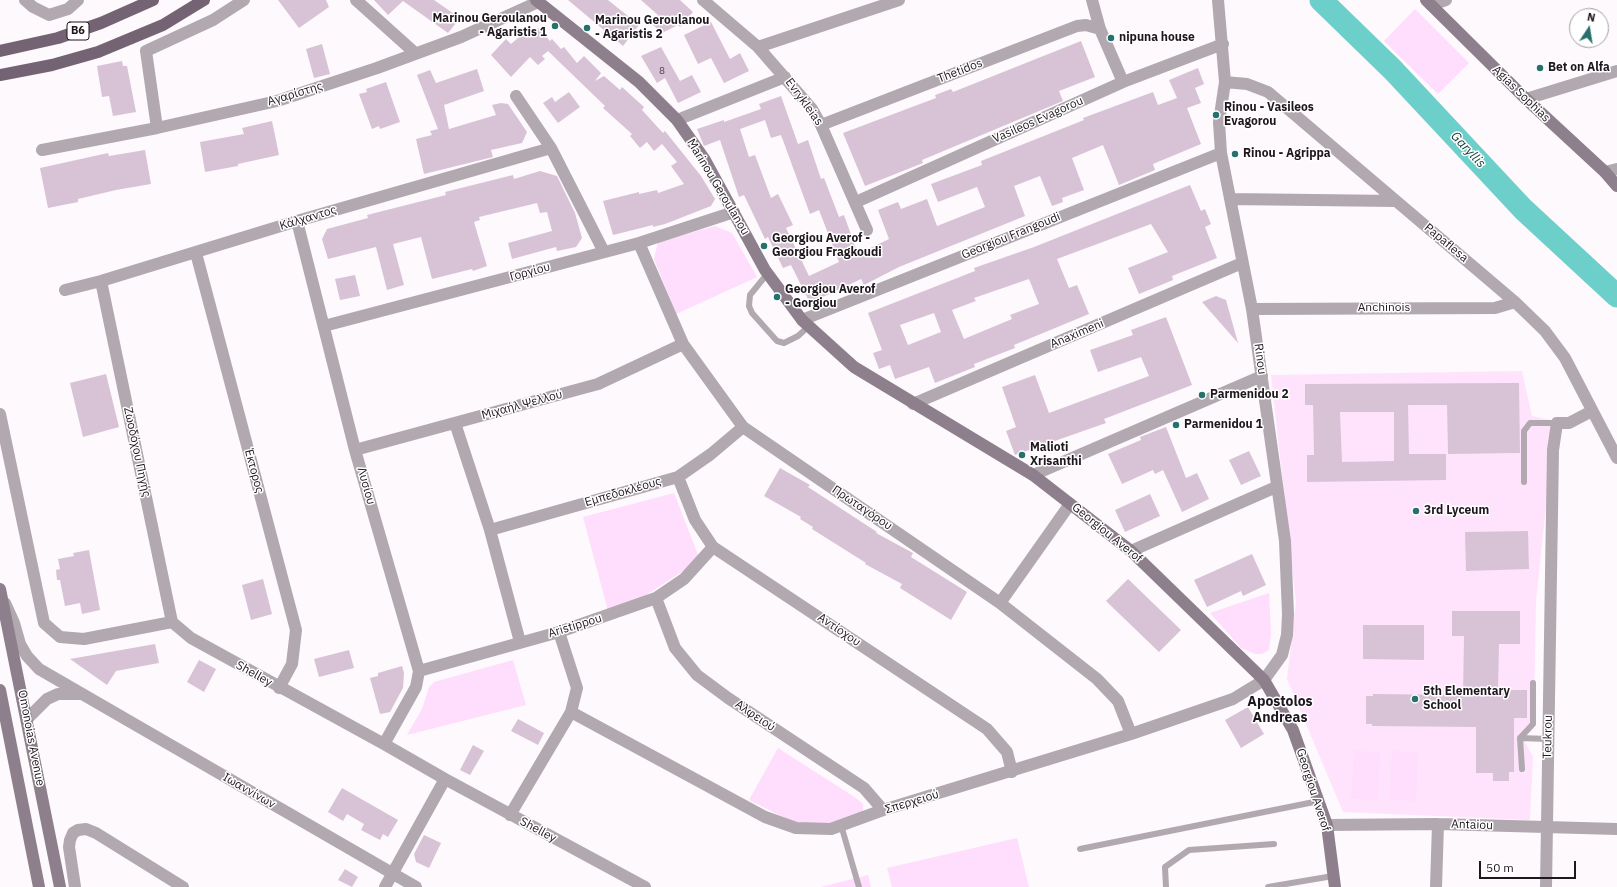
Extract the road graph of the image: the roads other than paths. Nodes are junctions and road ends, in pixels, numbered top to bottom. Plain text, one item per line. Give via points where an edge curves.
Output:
1 (25, 0) edge
2 (78, 0) edge
3 (153, 0) edge
4 (204, 0) edge
5 (244, 0) edge
6 (356, 0) edge
7 (703, 0) edge
8 (899, 0) edge
9 (1092, 0) edge
10 (1218, 0) edge
11 (1446, 0) edge
12 (537, 1) edge
13 (1429, 2) edge
14 (1100, 29) junction
15 (1223, 44) junction
16 (758, 47) junction
17 (0, 51) edge
18 (415, 53) junction
19 (1617, 71) edge
20 (0, 75) edge
21 (785, 77) junction
22 (1123, 82) junction
23 (1225, 82) junction
24 (516, 96) dead end
25 (1526, 99) junction
26 (677, 120) junction
27 (821, 125) junction
28 (157, 128) junction
29 (551, 148) junction
30 (42, 150) dead end
31 (1220, 154) junction
32 (1617, 169) edge
33 (1605, 172) junction
34 (1617, 186) edge
35 (1230, 199) junction
36 (1396, 201) junction
37 (856, 202) junction
38 (734, 212) junction
39 (297, 221) junction
40 (867, 230) dead end
41 (639, 243) junction
42 (604, 252) junction
43 (196, 253) junction
44 (1242, 263) junction
45 (766, 272) junction
46 (102, 281) junction
47 (64, 290) dead end
48 (1515, 302) junction
49 (1252, 309) junction
50 (806, 322) junction
51 (324, 326) junction
52 (684, 344) junction
53 (1262, 376) junction
54 (913, 404) junction
55 (1592, 410) junction
56 (0, 414) edge
57 (455, 423) junction
58 (1558, 423) junction
59 (743, 427) junction
60 (355, 450) junction
61 (1617, 458) edge
62 (1033, 475) junction
63 (678, 477) junction
64 (1524, 482) dead end
65 (1276, 487) junction
66 (1070, 504) junction
67 (490, 530) junction
68 (713, 547) junction
69 (1131, 551) junction
70 (1, 592) edge
71 (656, 598) junction
72 (1000, 603) junction
73 (172, 622) junction
74 (559, 632) junction
75 (520, 642) junction
76 (419, 670) junction
77 (1264, 680) junction
78 (1533, 683) dead end
79 (280, 688) junction
80 (0, 690) edge
81 (82, 694) junction
82 (571, 712) junction
83 (27, 719) junction
84 (1131, 734) junction
85 (1520, 738) junction
86 (1548, 739) junction
87 (384, 744) junction
88 (1522, 769) dead end
89 (1012, 772) junction
90 (445, 780) junction
91 (1319, 801) junction
92 (883, 810) junction
93 (510, 815) junction
94 (1438, 824) junction
95 (841, 825) junction
96 (1327, 825) junction
97 (1547, 827) junction
98 (1617, 829) edge
99 (1274, 844) dead end
100 (1080, 849) dead end
101 (393, 874) junction
102 (1334, 881) edge
103 (39, 887) edge
104 (60, 887) edge
105 (75, 887) edge
106 (183, 887) edge
107 (385, 887) edge
108 (416, 887) edge
109 (645, 887) edge
110 (859, 887) edge
111 (1166, 887) edge
112 (1268, 887) edge
113 (1436, 887) edge
114 (1546, 887) edge

1 - 2 street via 49,15 68,9
3 - 17 main road, B6 via 101,23 58,38
4 - 20 main road, B6 via 163,25 98,52 52,65
5 - 28 street via 213,20 146,51
6 - 18 street
7 - 16 street, Evrykleias
8 - 16 street
9 - 14 street
10 - 15 street, Rinou
11 - 13 street
12 - 18 street, Αγαρίστης via 461,37
12 - 26 street, Marinou Geroulanou via 639,82
13 - 25 street, Agias Sophias
14 - 22 street
14 - 27 street, Thetidos via 1086,25 1077,26
15 - 22 street, Vasileos Evagorou
15 - 23 street, Rinou
16 - 21 street, Evrykleias
18 - 28 street, Αγαρίστης via 277,101
19 - 25 street
21 - 26 street
21 - 27 street, Evrykleias via 812,109
22 - 37 street, Vasileos Evagorou
23 - 31 street, Rinou via 1219,122
23 - 36 street, Papaflesa via 1247,84 1268,92
24 - 29 street
25 - 33 street, Agias Sophias
26 - 38 street, Marinou Geroulanou via 705,160
27 - 37 street, Evrykleias
28 - 30 street, Αγαρίστης
29 - 39 street, Κάλχαντος
29 - 42 street
31 - 35 street, Rinou
31 - 50 street, Georgiou Frangoudi
32 - 33 street
33 - 34 street, Agias Sophias
35 - 36 street
35 - 44 street, Rinou
36 - 48 street, Papaflesa
37 - 40 street, Evrykleias
38 - 41 street, Γοργίου
38 - 45 street, Marinou Geroulanou
39 - 43 street, Κάλχαντος
39 - 51 street, Λυσίου
41 - 42 street, Γοργίου
41 - 52 street, Πρωταγόρου
42 - 51 street, Γοργίου
43 - 46 street, Κάλχαντος
43 - 79 street, Έκτορος via 296,630 292,664
44 - 49 street, Rinou
44 - 54 street, Anaximeni
45 - 50 street, Georgiou Averof
45 - 50 lane via 750,295 749,306 752,313 777,341 784,343 798,336
46 - 47 street, Κάλχαντος
46 - 73 street, Ζωοδόχου Πηγής
48 - 49 street, Anchinois via 1495,308
48 - 55 street, Papaflesa via 1545,331 1565,358
49 - 53 street, Rinou
50 - 54 street, Georgiou Averof via 854,367
51 - 60 street, Λυσίου
52 - 57 street, Μιχαήλ Ψελλού via 598,384
52 - 59 street, Πρωταγόρου
53 - 62 street
53 - 65 street, Rinou
54 - 62 street, Georgiou Averof
55 - 58 street via 1569,424
55 - 61 street, Papaflesa
56 - 73 street via 44,622 60,637 84,639
57 - 60 street, Μιχαήλ Ψελλού
57 - 67 street
58 - 64 lane via 1530,423 1524,430
58 - 86 street, Teukrou via 1553,450
59 - 63 street, Εμπεδοκλέους
59 - 72 street, Πρωταγόρου
60 - 76 street, Λυσίου
62 - 66 street, Georgiou Averof
63 - 67 street, Εμπεδοκλέους
63 - 68 street, Αντίοχου via 695,520
65 - 69 street
65 - 77 street, Rinou via 1284,541 1287,635 1282,655
66 - 69 street, Georgiou Averof
66 - 72 street
67 - 75 street
68 - 71 street, Aristippou via 684,579
68 - 89 street, Αντίοχου via 987,729 1007,752
69 - 77 street, Georgiou Averof
70 - 81 street, Ιωαννίνων via 27,656 39,669
70 - 83 street, Omonoias Avenue
71 - 74 street, Aristippou
71 - 92 street, Αλφειού via 675,648 697,675 864,788
72 - 84 street, Πρωταγόρου via 1097,679 1118,701
73 - 79 street, Shelley via 191,638
74 - 75 street, Aristippou
74 - 82 street via 578,688
75 - 76 street, Aristippou
76 - 87 street, Λυσίου via 416,687
77 - 84 street, Σπερχειού via 1233,699
77 - 91 street, Georgiou Averof via 1293,730
78 - 85 lane via 1533,724
79 - 87 street, Shelley
80 - 103 street, Omonoias Avenue
81 - 83 street via 58,694 47,699
81 - 101 street, Ιωαννίνων
82 - 93 street
82 - 95 street, Σπερχειού via 765,817 796,828 831,829
83 - 104 street, Omonoias Avenue
84 - 89 street, Σπερχειού
85 - 86 lane
85 - 88 lane
86 - 97 street, Teukrou
87 - 90 street, Shelley
89 - 92 street, Σπερχειού
90 - 93 street, Shelley
90 - 101 street
91 - 96 street, Georgiou Averof
91 - 100 lane
92 - 95 street, Σπερχειού
93 - 109 street, Shelley
94 - 96 street, Antaiou
94 - 97 street, Antaiou
94 - 113 street
95 - 110 lane
96 - 102 street, Georgiou Averof
97 - 98 street, Antaiou
97 - 114 street, Teukrou
99 - 111 lane via 1189,850 1165,868
101 - 107 street
101 - 108 street, Ιωαννίνων
102 - 112 lane
105 - 106 street via 69,847 72,833 86,829

